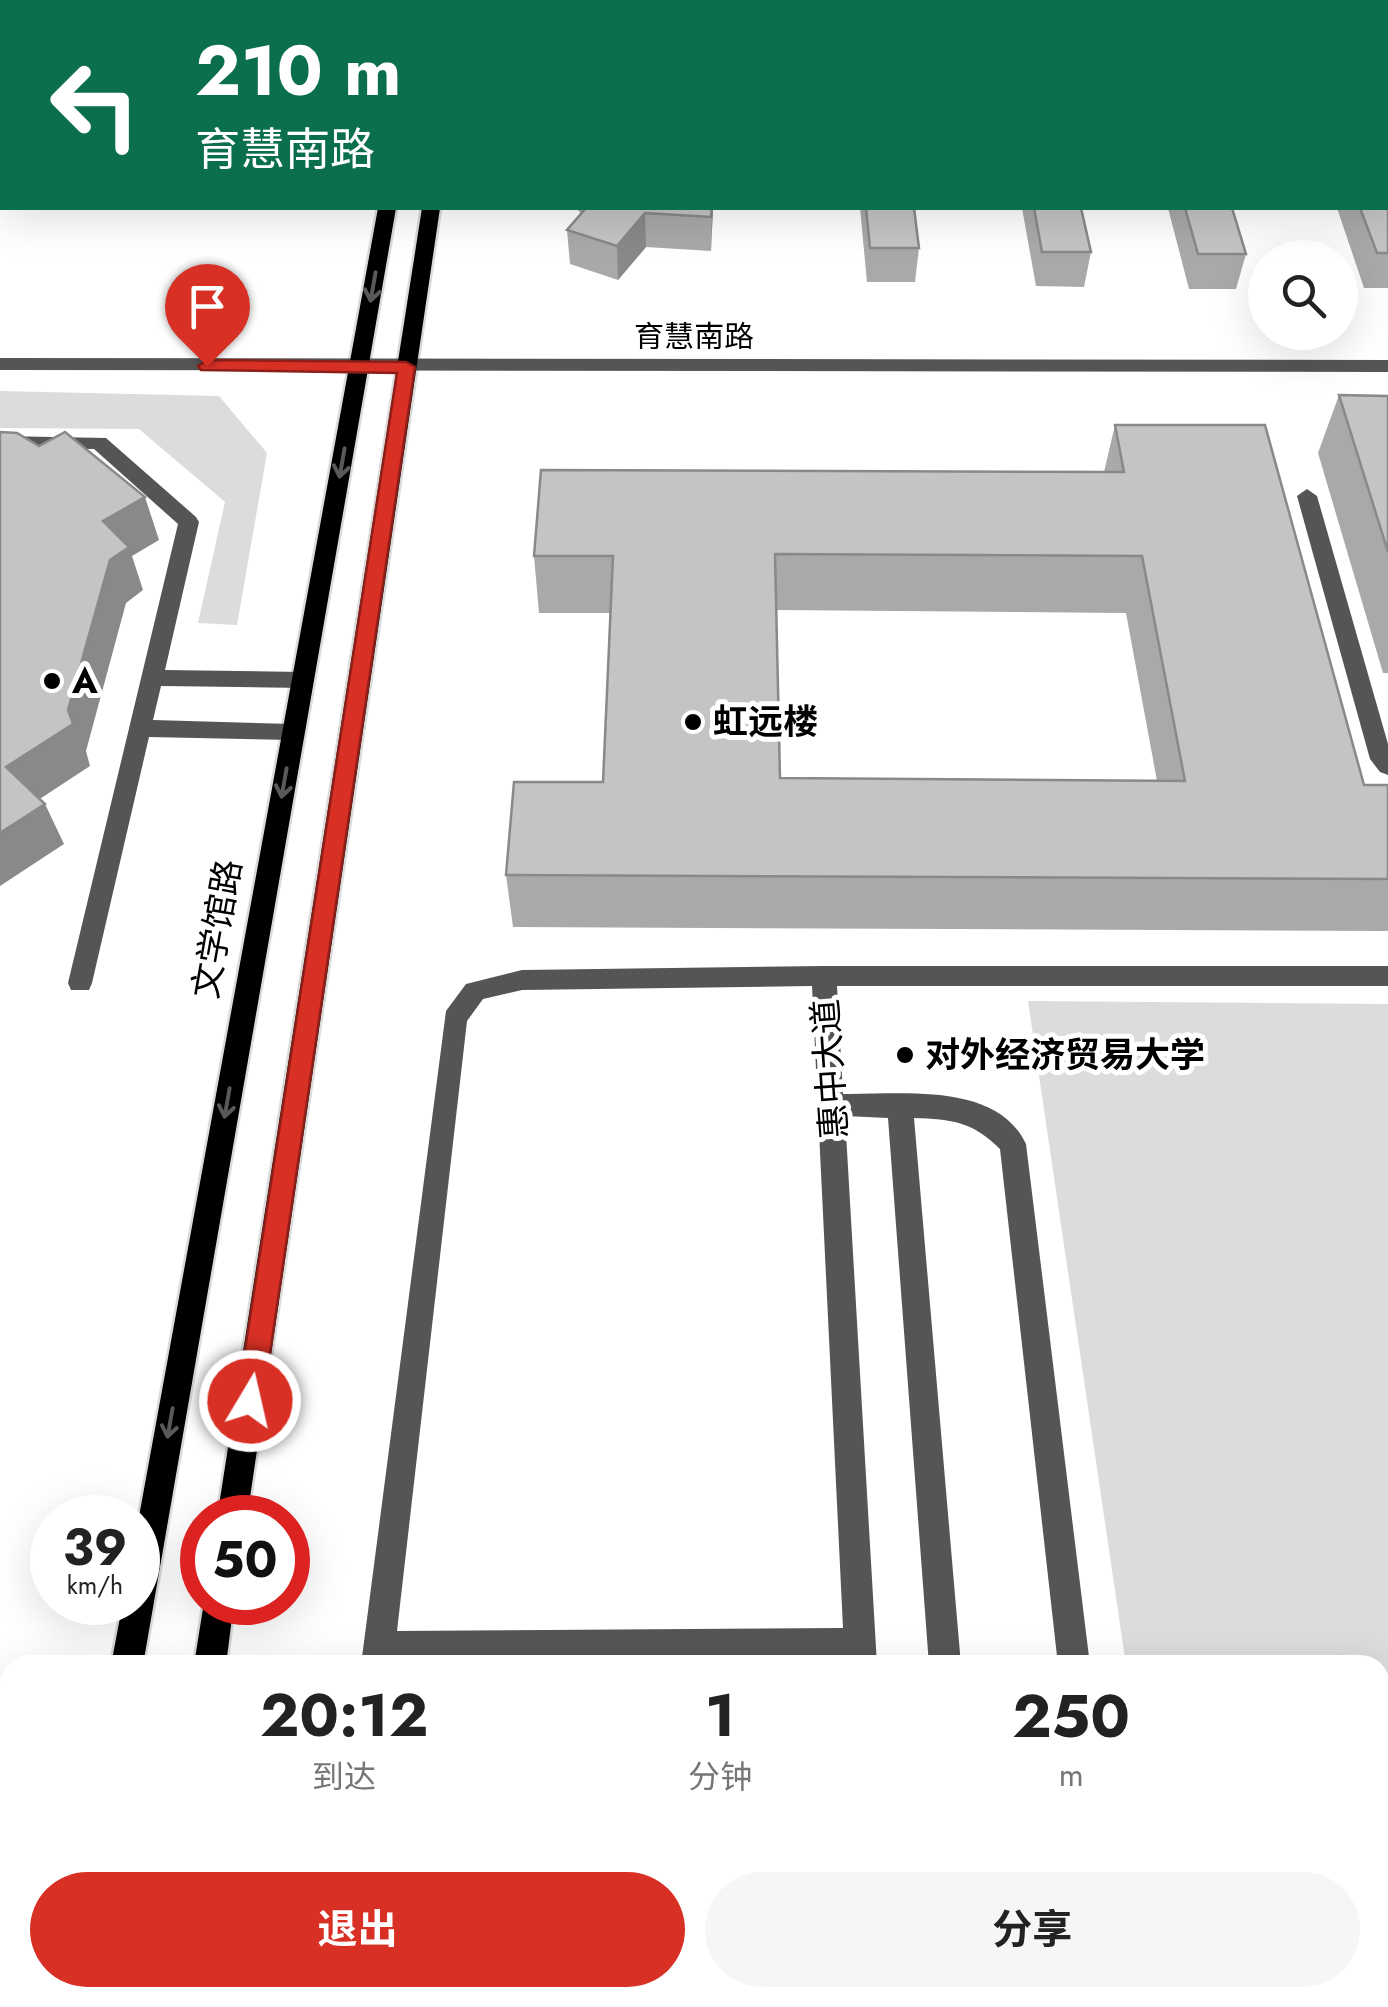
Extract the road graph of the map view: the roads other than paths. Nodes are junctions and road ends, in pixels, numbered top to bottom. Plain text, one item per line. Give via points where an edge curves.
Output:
1 (387, 210) edge
2 (431, 210) edge
3 (0, 364) edge
4 (1388, 366) edge
5 (359, 367) junction
6 (406, 367) junction
7 (0, 442) edge
8 (1307, 496) dead end
9 (152, 678) junction
10 (303, 680) junction
11 (140, 728) junction
12 (294, 732) junction
13 (1388, 766) edge
14 (824, 976) junction
15 (1388, 976) edge
16 (80, 983) dead end
17 (832, 1106) junction
18 (900, 1106) junction
19 (235, 1495) edge
20 (216, 1625) edge
21 (861, 1654) edge
22 (128, 1655) edge
23 (211, 1655) edge
24 (377, 1655) edge
25 (619, 1655) edge
26 (944, 1655) edge
27 (1073, 1655) edge

1 -> 5 main road, 文学馆路
2 - 6 main road
3 - 5 street, 育慧南路
4 - 6 street, 育慧南路
5 - 6 street, 育慧南路
5 -> 10 main road, 文学馆路
6 - 19 main road
7 - 9 street via 98,444 189,522
8 - 13 street
9 - 10 street
9 - 11 street
10 - 12 main road, 文学馆路
11 - 12 street
11 - 16 street
12 -> 22 main road, 文学馆路
14 - 15 street, 惠中大道
14 - 17 street, 惠中大道
14 - 24 street via 522,980 475,991 454,1018
17 - 18 street
17 - 21 street, 惠中大道
18 - 26 street
18 - 27 street via 957,1108 989,1121 1013,1144
20 - 23 main road
21 - 25 street

